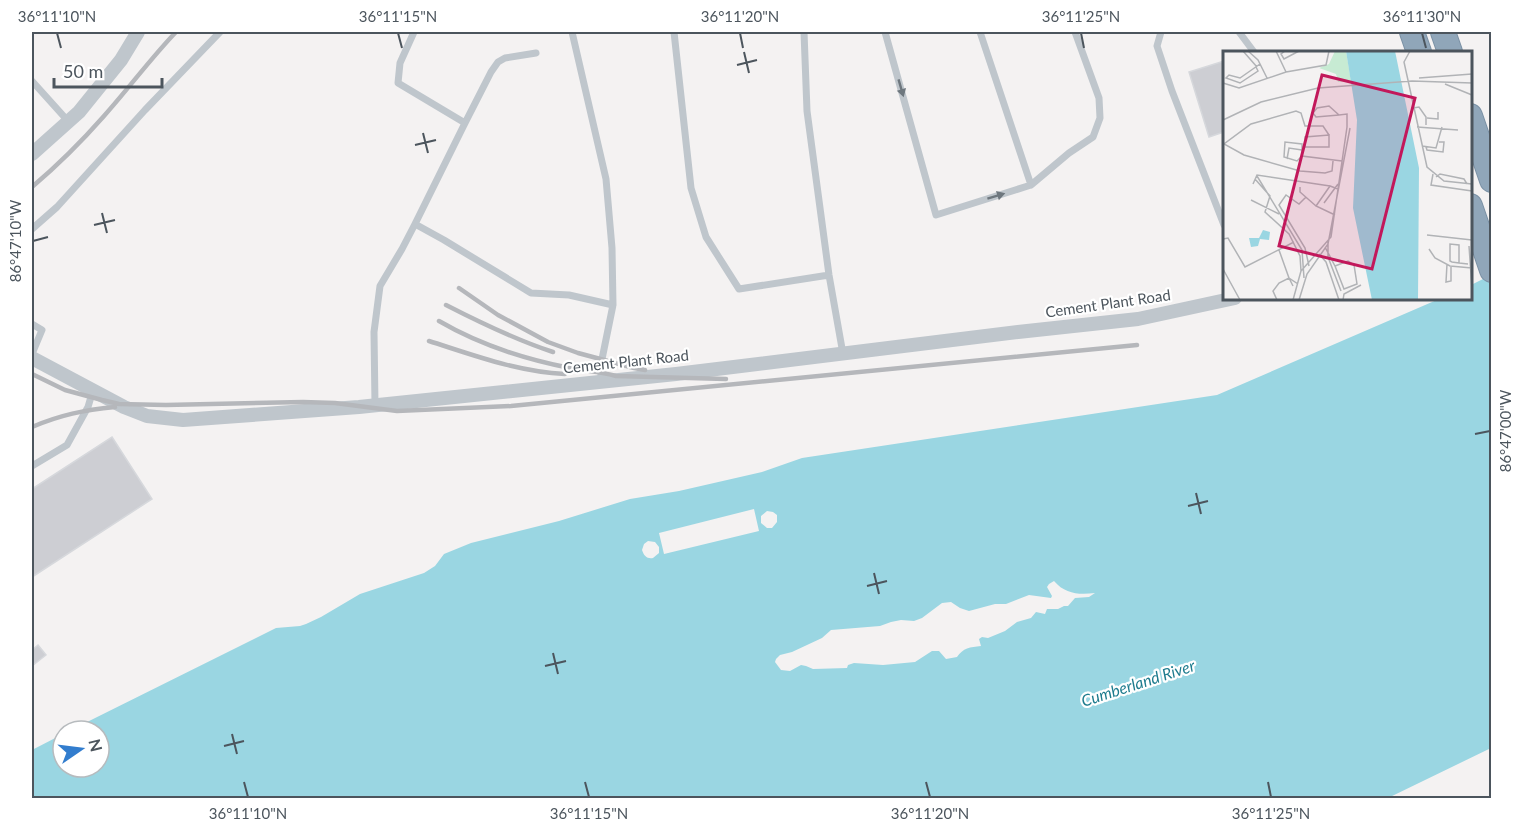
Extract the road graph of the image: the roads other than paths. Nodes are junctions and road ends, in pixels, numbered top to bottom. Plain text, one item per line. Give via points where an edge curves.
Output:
1 (138, 32) edge
2 (220, 32) edge
3 (414, 32) edge
4 (572, 32) edge
5 (674, 32) edge
6 (804, 32) edge
7 (885, 32) edge
8 (980, 32) edge
9 (1075, 32) edge
10 (1161, 32) edge
11 (1239, 32) edge
12 (1412, 32) edge
13 (1443, 32) edge
14 (1253, 51) edge
15 (1419, 51) edge
16 (1450, 51) edge
17 (536, 53) dead end
18 (32, 81) edge
19 (68, 121) junction
20 (1472, 122) edge
21 (465, 123) junction
22 (32, 154) edge
23 (1491, 180) edge
24 (1031, 185) junction
25 (1472, 212) edge
26 (1223, 222) edge
27 (415, 224) junction
28 (32, 230) edge
29 (1491, 270) edge
30 (829, 275) junction
31 (1226, 300) edge
32 (613, 305) junction
33 (32, 324) edge
34 (843, 354) junction
35 (32, 356) edge
36 (602, 382) junction
37 (93, 390) junction
38 (375, 405) junction
39 (32, 466) edge

1 - 19 street via 121,60
2 - 28 lane
3 - 21 lane via 400,63 398,83
4 - 32 lane via 606,179
5 - 30 lane via 691,188 706,237 739,289
6 - 30 lane via 807,111
7 -> 24 lane via 936,215
8 - 24 lane
9 - 24 lane via 1099,98 1100,118 1093,137
10 - 26 lane via 1157,46
11 - 14 lane
12 - 15 highway
13 - 16 highway
17 - 21 lane via 505,57 498,62
18 - 19 lane
19 - 22 street
20 - 23 highway
21 - 27 lane
25 - 29 highway
27 - 32 lane via 531,292
27 - 38 lane via 380,286 374,332
30 - 34 lane
31 - 34 street, Cement Plant Road via 1138,319
32 - 36 lane
33 - 35 lane via 42,330
34 - 36 street, Cement Plant Road
35 - 37 street, Cement Plant Road
36 - 38 street, Cement Plant Road
37 - 38 street, Cement Plant Road via 147,416 183,420
37 - 39 lane via 67,445

